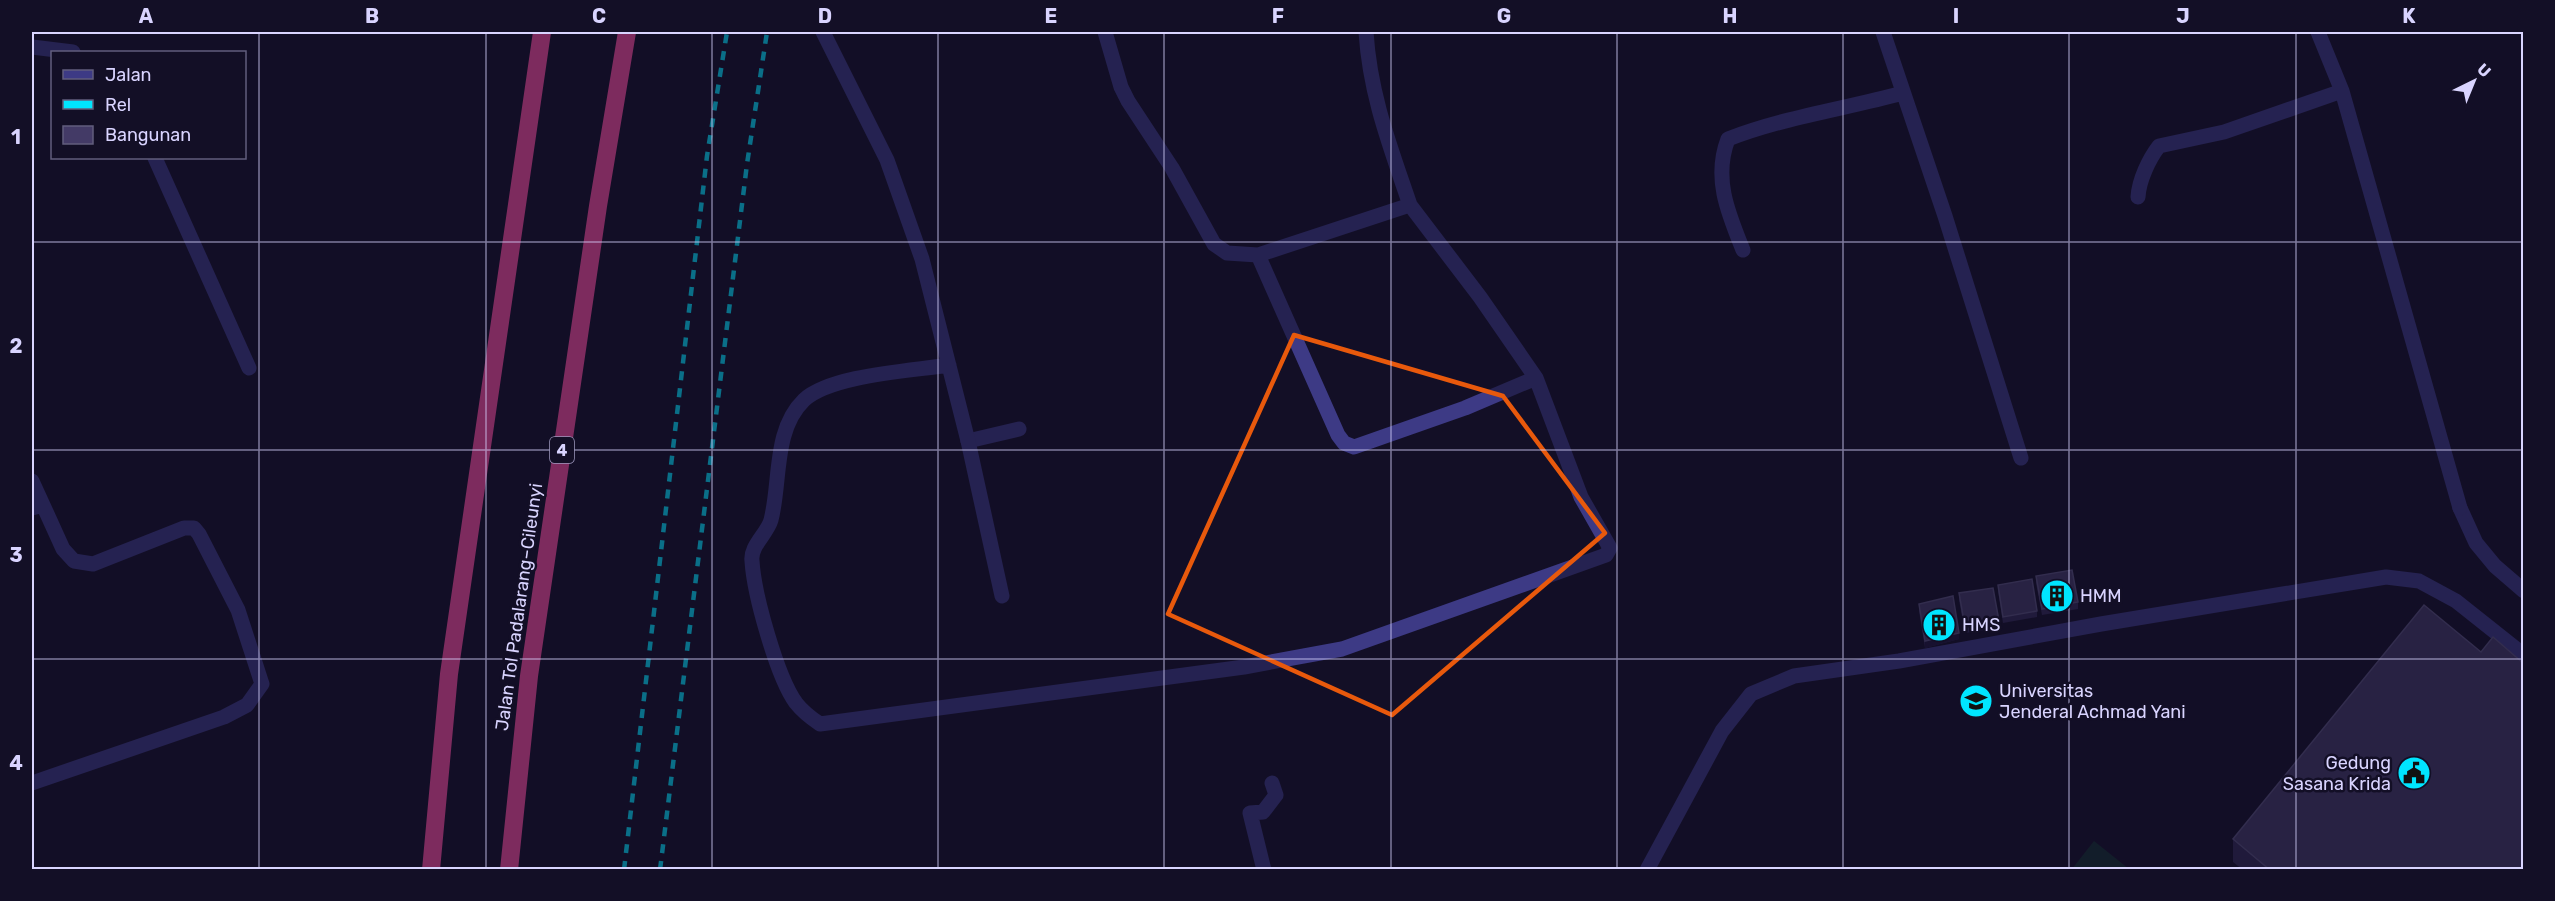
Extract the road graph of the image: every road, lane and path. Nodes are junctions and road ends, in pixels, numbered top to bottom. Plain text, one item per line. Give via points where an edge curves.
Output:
1 (542, 32) edge
2 (627, 32) edge
3 (823, 32) edge
4 (1106, 32) edge
5 (1366, 32) edge
6 (1883, 32) edge
7 (2318, 32) edge
8 (32, 47) edge
9 (65, 51) edge
10 (2342, 91) junction
11 (1903, 93) junction
12 (155, 159) edge
13 (2138, 197) dead end
14 (1410, 205) junction
15 (1743, 250) dead end
16 (1258, 255) junction
17 (949, 365) junction
18 (249, 368) dead end
19 (1536, 378) junction
20 (1019, 429) dead end
21 (968, 441) junction
22 (2021, 458) dead end
23 (32, 481) edge
24 (37, 506) edge
25 (2523, 591) edge
26 (1002, 596) dead end
27 (2523, 655) edge
28 (32, 783) edge
29 (1272, 783) dead end
30 (431, 870) edge
31 (509, 870) edge
32 (1264, 870) edge
33 (1647, 870) edge

1 - 30 highway via 448,674
2 - 31 highway, Jalan Tol Padalarang–Cileunyi / 4 via 529,676
3 - 17 street via 887,160 922,259
4 - 16 street via 1128,101 1172,168 1214,244 1227,253
5 - 14 street via 1379,115
6 - 11 street
7 - 10 street
8 - 9 street
10 - 13 street via 2224,132 2159,146 2139,185
10 - 25 street via 2460,508 2476,543
11 - 15 street via 1767,124 1728,139 1721,156 1724,202
11 - 22 street via 1946,216
12 - 18 street
14 - 16 street
14 - 19 street
16 - 19 street via 1344,443 1354,447
17 - 19 street via 826,386 806,398 785,430 771,522 751,558 785,685 807,716 820,724 1244,667 1342,649 1606,555 1610,548 1607,539 1581,497
17 - 21 street
20 - 21 street
21 - 26 street
23 - 24 street
24 - 28 street via 74,561 93,564 184,528 194,528 238,610 262,684 247,705 224,717
27 - 33 street via 2456,601 2419,581 2386,577 1899,662 1794,676 1750,694 1722,731
29 - 32 street via 1276,795 1263,812 1250,813

